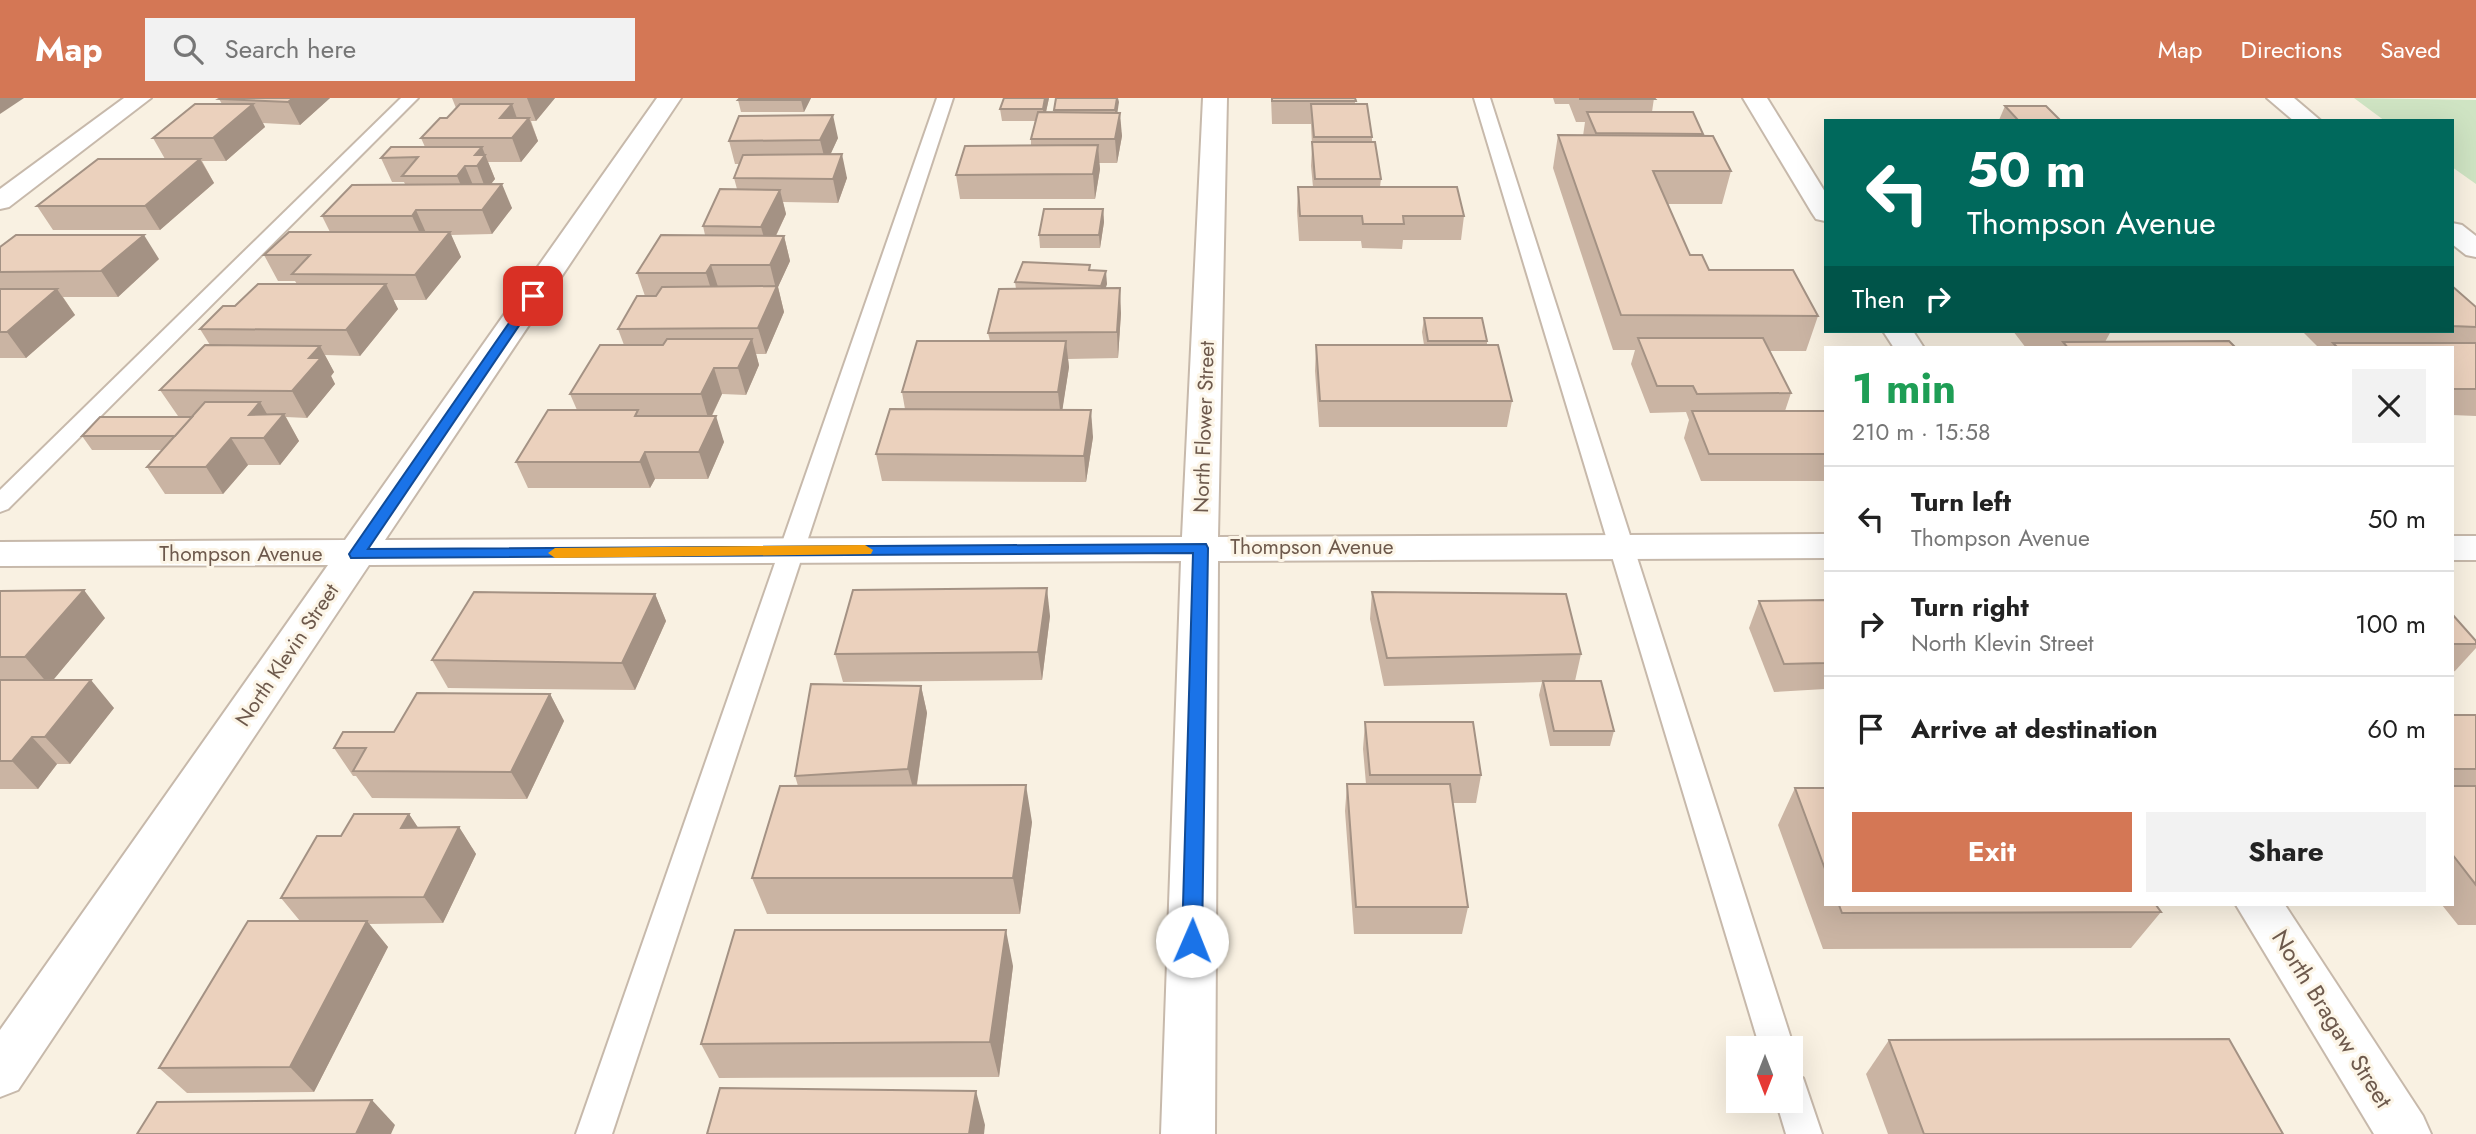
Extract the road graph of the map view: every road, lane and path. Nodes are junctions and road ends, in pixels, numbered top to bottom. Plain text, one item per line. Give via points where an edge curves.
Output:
1 (139, 98) edge
2 (410, 98) edge
3 (669, 98) edge
4 (945, 98) edge
5 (1215, 98) edge
6 (1482, 98) edge
7 (1755, 98) edge
8 (2279, 98) edge
9 (2306, 119) edge
10 (0, 201) edge
11 (1824, 210) edge
12 (2454, 232) edge
13 (2476, 249) edge
14 (0, 504) edge
15 (1824, 546) edge
16 (1622, 547) junction
17 (1200, 548) junction
18 (2454, 548) edge
19 (2476, 548) edge
20 (790, 551) junction
21 (0, 554) edge
22 (356, 554) junction
23 (2260, 906) edge
24 (1773, 1036) edge
25 (0, 1073) edge
26 (1797, 1113) edge
27 (594, 1134) edge
28 (1188, 1134) edge
29 (1804, 1134) edge
30 (2404, 1134) edge

1 - 10 street
2 - 14 lane
3 - 22 street, North Klevin Street
4 - 20 lane
5 - 17 street, North Flower Street
6 - 16 lane
7 - 11 street
8 - 9 street
12 - 13 street
15 - 16 street, Thompson Avenue
16 - 17 street, Thompson Avenue
16 - 24 lane
17 - 20 street, Thompson Avenue
17 - 28 street, North Flower Street
18 - 19 street
20 - 22 street, Thompson Avenue
20 - 27 lane
21 - 22 street, Thompson Avenue
22 - 25 street, North Klevin Street
23 - 30 street, North Bragaw Street
26 - 29 lane

